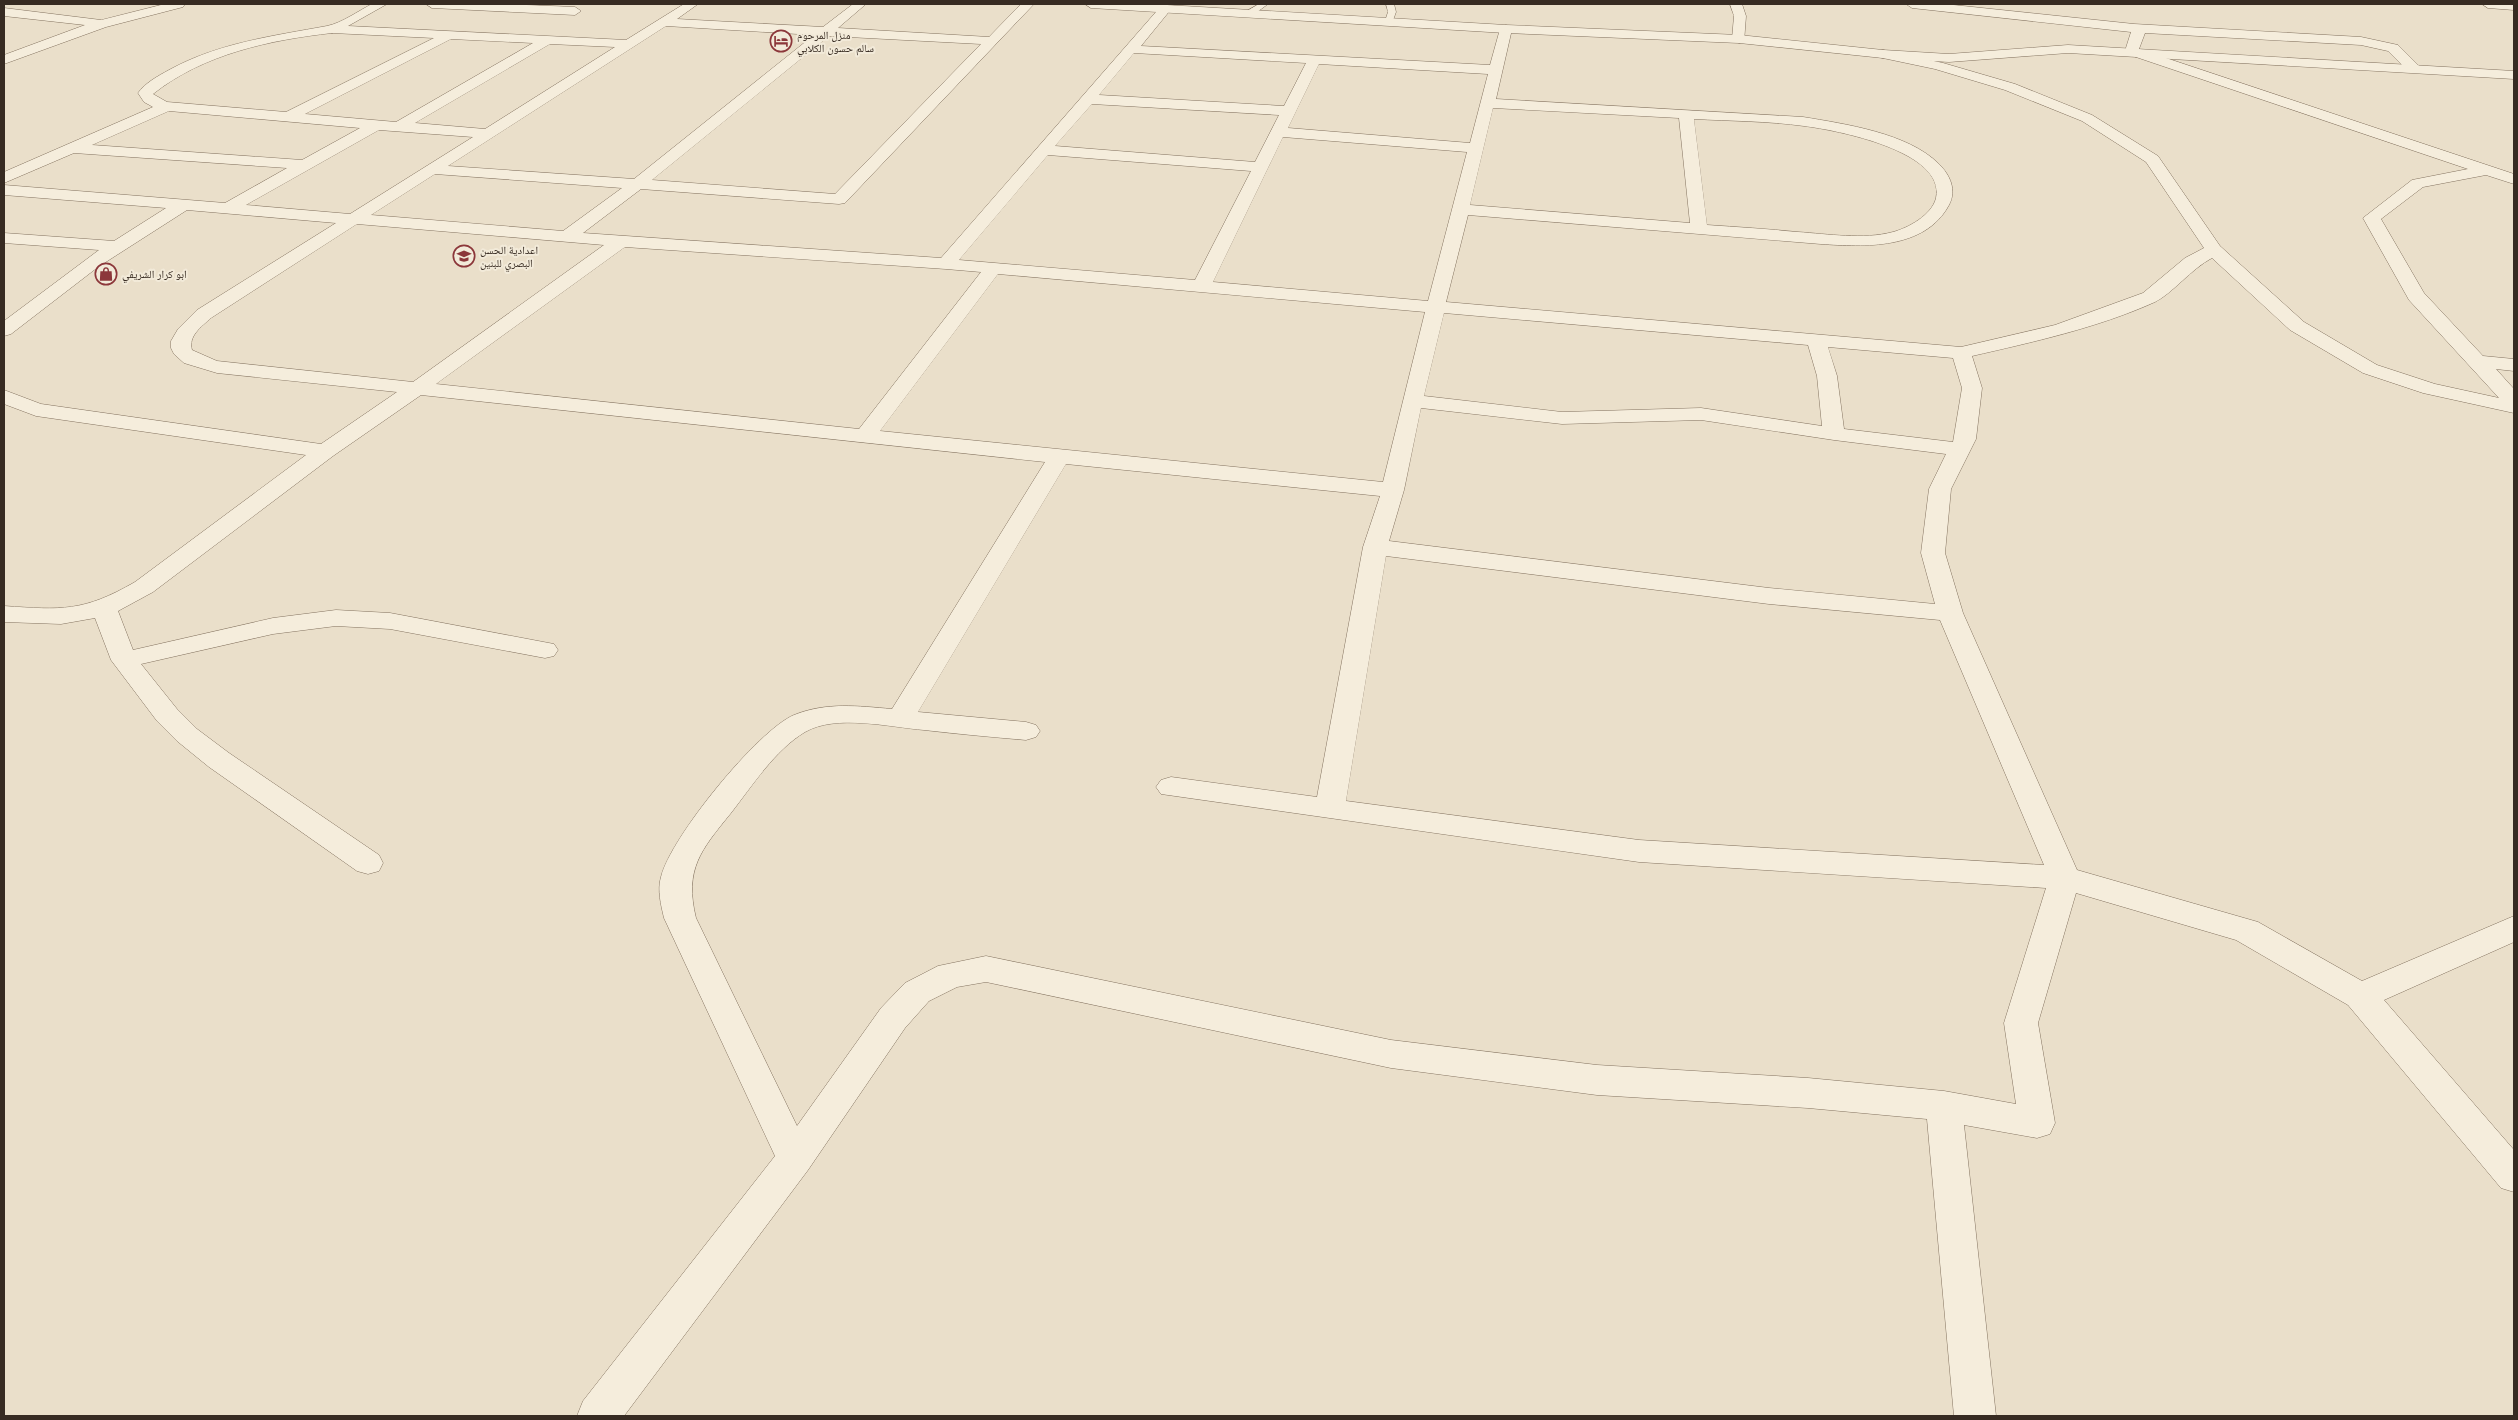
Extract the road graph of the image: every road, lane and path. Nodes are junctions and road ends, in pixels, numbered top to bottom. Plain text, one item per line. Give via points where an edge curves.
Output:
1 (179, 4) edge
2 (381, 4) edge
3 (432, 4) edge
4 (590, 4) edge
5 (692, 4) edge
6 (860, 4) edge
7 (1028, 4) edge
8 (1091, 4) edge
9 (1108, 4) edge
10 (1264, 4) edge
11 (1390, 4) edge
12 (1736, 4) edge
13 (1912, 4) edge
14 (2488, 4) edge
15 (2514, 6) edge
16 (1166, 8) junction
17 (575, 11) junction
18 (4, 12) edge
19 (1250, 13) junction
20 (1389, 21) junction
21 (661, 22) junction
22 (101, 24) junction
23 (1506, 28) junction
24 (2134, 28) junction
25 (332, 29) junction
26 (823, 32) junction
27 (447, 36) junction
28 (522, 39) junction
29 (1739, 39) junction
30 (548, 40) junction
31 (992, 41) junction
32 (626, 44) junction
33 (1131, 49) junction
34 (2132, 51) junction
35 (1883, 54) junction
36 (4, 60) edge
37 (1314, 60) junction
38 (2414, 69) junction
39 (1496, 70) junction
40 (2514, 75) edge
41 (1088, 99) junction
42 (1487, 103) junction
43 (167, 106) junction
44 (1288, 111) junction
45 (1686, 115) junction
46 (288, 117) junction
47 (376, 126) junction
48 (398, 127) junction
49 (1278, 132) junction
50 (485, 133) junction
51 (73, 148) junction
52 (1476, 148) junction
53 (1044, 150) junction
54 (2514, 164) edge
55 (306, 165) junction
56 (1260, 167) junction
57 (429, 170) junction
58 (2489, 170) junction
59 (4, 178) edge
60 (2514, 178) edge
61 (635, 186) junction
62 (13, 191) edge
63 (4, 200) edge
64 (184, 205) junction
65 (227, 209) junction
66 (1460, 209) junction
67 (352, 219) junction
68 (1699, 229) junction
69 (567, 236) junction
70 (4, 238) edge
71 (621, 241) junction
72 (115, 246) junction
73 (2214, 250) junction
74 (946, 264) junction
75 (993, 268) junction
76 (1201, 287) junction
77 (1435, 307) junction
78 (4, 330) edge
79 (1816, 340) junction
80 (1961, 353) junction
81 (2479, 362) junction
82 (2514, 365) edge
83 (416, 389) junction
84 (4, 396) edge
85 (1412, 401) junction
86 (2514, 401) edge
87 (2514, 407) edge
88 (1834, 434) junction
89 (865, 436) junction
90 (1960, 449) junction
91 (325, 451) junction
92 (1059, 457) junction
93 (1393, 490) junction
94 (1375, 547) junction
95 (104, 609) junction
96 (1950, 613) junction
97 (4, 614) edge
98 (545, 650) dead end
99 (124, 660) junction
100 (900, 718) junction
101 (1026, 731) dead end
102 (1171, 788) dead end
103 (1330, 809) junction
104 (368, 863) dead end
105 (2065, 878) junction
106 (2514, 928) edge
107 (2360, 996) junction
108 (1944, 1106) junction
109 (795, 1159) junction
110 (2514, 1176) edge
111 (598, 1416) edge
112 (1975, 1416) edge

1 - 22 street
2 - 25 street
3 - 17 street
4 - 17 street
5 - 21 street
6 - 26 street
7 - 31 street
8 - 9 street
9 - 16 street
10 - 19 lane
11 - 20 lane
12 - 29 street via 1740,16
13 - 24 street
14 - 15 street
16 - 19 street
16 - 33 street
17 - 28 street
18 - 22 street
19 - 20 street
20 - 23 street
21 - 26 street
21 - 32 street
22 - 36 street
23 - 29 street
23 - 39 street
24 - 34 street via 2139,32
24 - 38 street via 2361,41 2394,48
25 - 27 street
25 - 43 street via 276,37 162,78 146,92 148,99 155,104
26 - 31 street
26 - 61 street
27 - 28 street
27 - 46 street
28 - 30 street
29 - 35 street
30 - 32 street
30 - 48 street
31 - 61 street via 839,199
32 - 50 street
33 - 37 street
33 - 41 street
34 - 35 street via 2068,49 1949,58
34 - 38 street
34 - 58 street
35 - 73 street via 2010,87 2088,118 2152,158
37 - 39 street
37 - 44 street
38 - 40 street
39 - 42 street
41 - 44 street
41 - 53 street
42 - 45 street
42 - 52 street
43 - 46 street
43 - 51 street
44 - 49 street
45 - 68 street
45 - 68 street via 1803,121 1846,128 1886,140 1919,156 1945,184 1944,201 1931,220 1900,236 1863,240
46 - 47 street
47 - 48 street
47 - 55 street
48 - 50 street
49 - 52 street
49 - 56 street
50 - 57 street
51 - 55 street
51 - 59 street
52 - 66 street
53 - 56 street
53 - 74 street
54 - 58 street
55 - 65 street
56 - 76 street
57 - 61 street
57 - 67 street
58 - 60 street
58 - 81 street via 2418,183 2372,218 2416,296
61 - 69 street
62 - 63 street
62 - 64 street
64 - 65 street
64 - 72 street
65 - 67 street
66 - 68 street
66 - 77 street
67 - 69 street
67 - 83 street via 204,314 186,329 180,346 191,359 210,365
69 - 71 street
70 - 72 street
71 - 74 street
71 - 83 street
72 - 78 street
73 - 80 street via 2191,262 2150,297 2061,329
73 - 87 street via 2297,326 2370,369 2430,389
74 - 75 street
75 - 76 street
75 - 89 street
76 - 77 street
77 - 79 street
77 - 85 street
79 - 80 street
79 - 88 street via 1827,376
80 - 90 street via 1972,388 1965,439
81 - 82 street
81 - 86 street
83 - 89 street
83 - 91 street
84 - 91 street via 36,410
85 - 88 street via 1562,418 1701,414
85 - 93 street
88 - 90 street
89 - 92 street
90 - 96 street via 1940,489 1933,553
91 - 95 street via 144,587
92 - 93 street
92 - 100 street
93 - 94 street
94 - 96 street via 1769,596
94 - 103 street
95 - 97 street via 75,617
95 - 99 street
96 - 105 street
98 - 99 street via 390,621 336,618 273,626
99 - 104 street via 187,735
100 - 101 street
100 - 109 street via 825,714 802,721 783,732 687,850 676,876 680,918
102 - 103 street
103 - 105 street via 1639,850
105 - 107 street via 2248,931
105 - 108 street via 2021,1023 2037,1123
106 - 107 street
107 - 110 street
108 - 109 street via 1808,1093 1596,1080 1391,1054 986,968 950,975 916,992 893,1018
108 - 112 street
109 - 111 street

